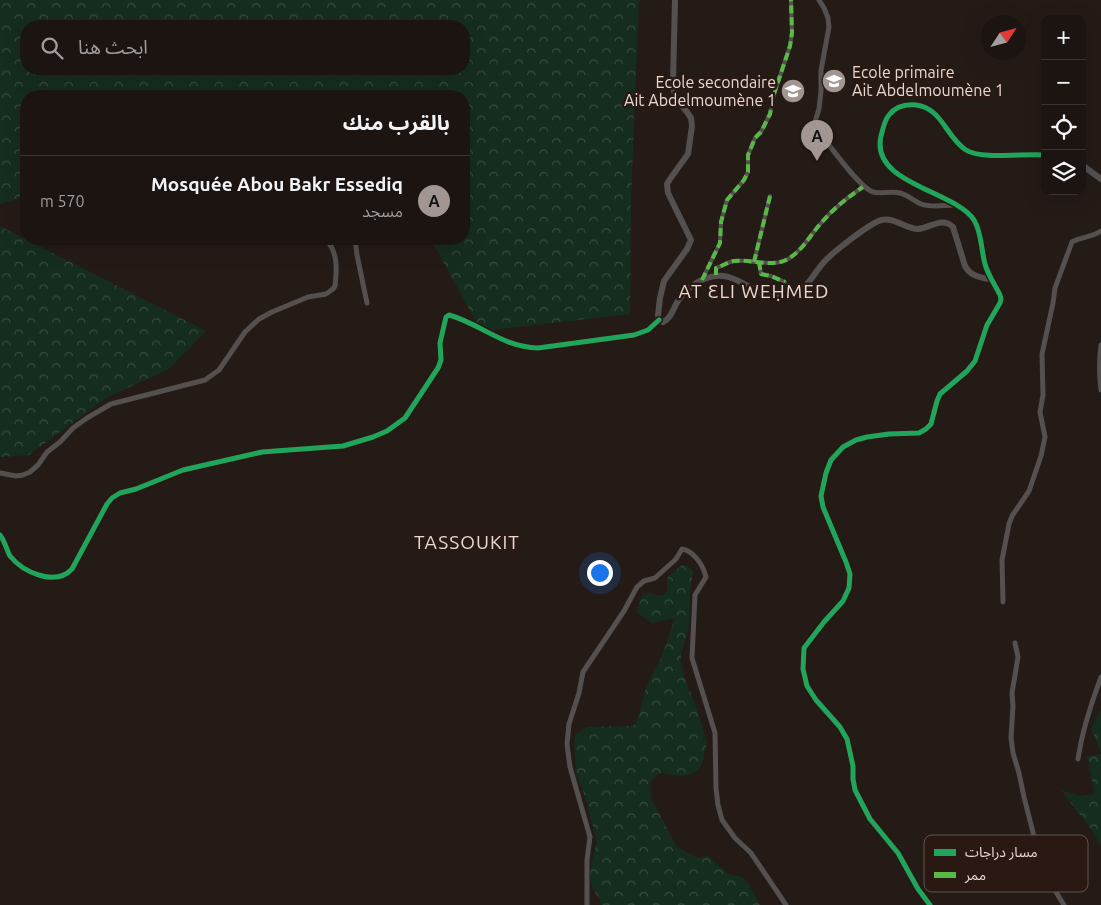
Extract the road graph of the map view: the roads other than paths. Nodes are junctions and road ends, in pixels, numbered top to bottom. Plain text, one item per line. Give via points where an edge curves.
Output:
1 (675, 0) edge
2 (791, 0) edge
3 (819, 0) edge
4 (1041, 155) edge
5 (1086, 168) edge
6 (1101, 179) edge
7 (863, 186) junction
8 (770, 196) dead end
9 (956, 205) junction
10 (1101, 231) edge
11 (331, 245) edge
12 (356, 245) edge
13 (757, 262) junction
14 (716, 275) junction
15 (702, 280) junction
16 (992, 280) junction
17 (785, 282) dead end
18 (367, 303) dead end
19 (659, 320) junction
20 (1101, 345) edge
21 (1101, 390) edge
22 (0, 472) edge
23 (0, 535) edge
24 (1003, 602) dead end
25 (1015, 643) dead end
26 (1101, 677) edge
27 (1078, 759) dead end
28 (1034, 835) edge
29 (1056, 892) edge
30 (586, 905) edge
31 (786, 905) edge
32 (930, 905) edge
33 (1064, 905) edge

1 - 19 street via 674,91 691,118 692,126 688,154 667,184 668,193 692,240 664,281
2 - 15 street via 791,39 770,114 748,155 748,172 744,180 727,200 720,243
3 - 7 street via 829,27 821,70 819,109 814,125
4 - 9 street via 984,155 967,151 933,111 918,105 894,109 884,125 880,140 886,164
5 - 6 street
7 - 9 street via 873,192 905,195 927,206
7 - 13 street via 834,208 806,244 789,258 778,263
8 - 13 street
9 - 16 street via 974,220
10 - 24 street via 1072,242 1055,288 1042,354 1040,412 1045,437 1029,491 1009,524 1002,560
11 - 22 street via 336,255 335,286 330,292 308,297 259,319 245,332 219,370 206,380 111,404 73,428 30,472 16,476
12 - 18 street
13 - 14 street via 733,261 716,268
13 - 17 street via 761,274
14 - 15 street
14 - 16 street via 733,278 768,297 784,297 806,286 834,252 883,219 918,229 943,222 951,224 968,271
15 - 19 street via 687,290 666,321
16 - 32 street via 1001,299 982,336 979,352 967,371 940,394 926,429 919,433 856,440 843,447 831,460 821,496 850,574 849,588 843,601 804,648 803,669 807,686 847,739 859,800 870,819 898,852 918,890
19 - 23 street via 648,330 634,335 532,348 506,342 449,315 440,343 441,360 435,373 405,418 380,435 343,446 262,452 183,470 120,493 107,504 72,569 59,577 37,575 21,566 9,553
20 - 21 street
25 - 28 street via 1018,657 1012,693 1012,753
26 - 27 street
29 - 33 street
30 - 31 street via 590,837 570,767 567,744 583,672 637,587 655,578 682,549 688,550 703,567 706,577 695,595 692,658 715,733 716,788 722,820 751,853

